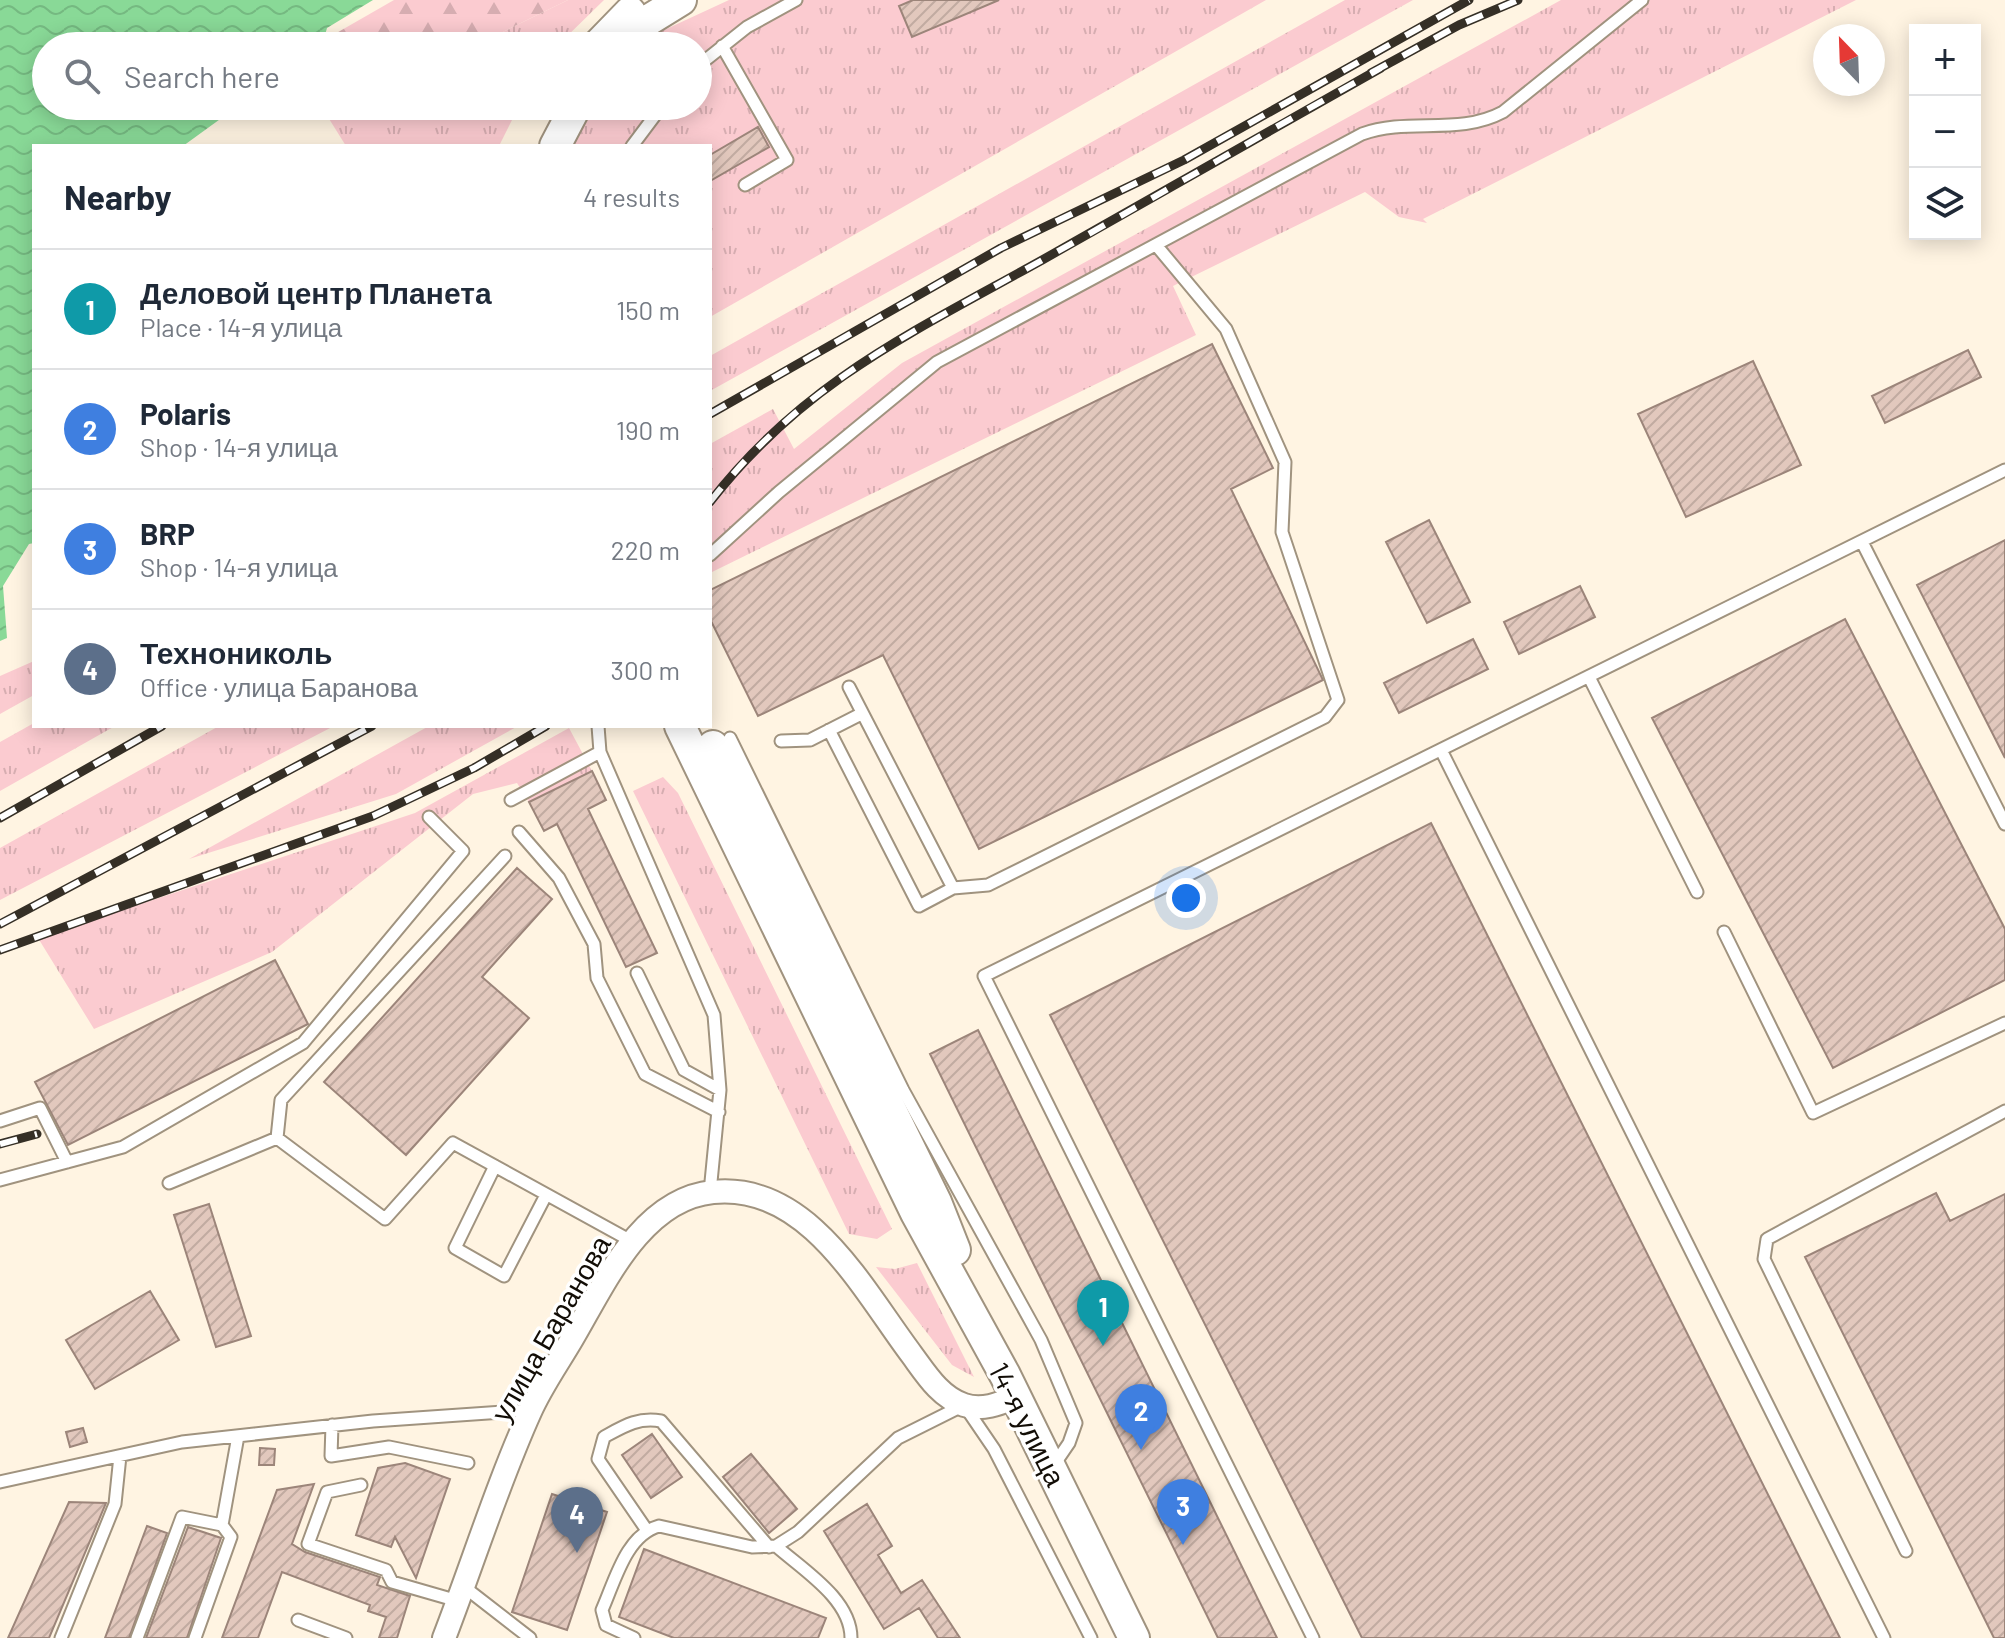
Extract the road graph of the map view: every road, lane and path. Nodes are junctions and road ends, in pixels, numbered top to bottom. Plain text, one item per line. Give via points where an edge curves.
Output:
1 (644, 0) edge
2 (681, 0) edge
3 (796, 0) edge
4 (1642, 0) edge
5 (611, 32) edge
6 (636, 32) edge
7 (722, 46) junction
8 (712, 54) edge
9 (546, 120) edge
10 (569, 120) edge
11 (652, 120) edge
12 (534, 144) edge
13 (556, 144) edge
14 (634, 144) edge
15 (745, 185) dead end
16 (1156, 245) junction
17 (2005, 470) edge
18 (1862, 542) junction
19 (712, 553) edge
20 (1589, 677) junction
21 (849, 687) dead end
22 (861, 714) junction
23 (598, 728) edge
24 (681, 728) edge
25 (829, 730) junction
26 (717, 732) edge
27 (781, 741) dead end
28 (1441, 750) junction
29 (600, 752) junction
30 (511, 800) dead end
31 (429, 817) dead end
32 (2005, 824) edge
33 (519, 832) dead end
34 (505, 856) dead end
35 (953, 888) junction
36 (1697, 892) dead end
37 (1724, 932) dead end
38 (637, 973) dead end
39 (2005, 1023) edge
40 (720, 1090) junction
41 (2005, 1111) edge
42 (719, 1112) junction
43 (0, 1121) edge
44 (277, 1138) junction
45 (67, 1162) junction
46 (495, 1166) junction
47 (0, 1180) edge
48 (169, 1183) dead end
49 (710, 1192) junction
50 (546, 1195) junction
51 (926, 1208) junction
52 (633, 1242) junction
53 (1010, 1386) junction
54 (964, 1405) junction
55 (530, 1410) junction
56 (332, 1425) junction
57 (238, 1436) junction
58 (120, 1456) junction
59 (468, 1463) dead end
60 (1051, 1469) junction
61 (0, 1482) edge
62 (361, 1485) dead end
63 (222, 1525) junction
64 (646, 1529) junction
65 (772, 1546) junction
66 (1906, 1551) dead end
67 (461, 1594) junction
68 (298, 1620) dead end
69 (61, 1638) edge
70 (137, 1638) edge
71 (195, 1638) edge
72 (346, 1638) edge
73 (444, 1638) edge
74 (530, 1638) edge
75 (634, 1638) edge
76 (851, 1638) edge
77 (1091, 1638) edge
78 (1134, 1638) edge
79 (1313, 1638) edge
80 (1884, 1638) edge

1 - 5 main road
2 - 6 main road
3 - 7 lane
4 - 16 lane via 1486,121 1401,124 1362,134
7 - 8 lane
7 - 15 lane via 787,160
9 - 12 main road
10 - 13 main road
11 - 14 lane
16 - 19 lane via 937,362
16 - 35 lane via 1226,329 1285,462 1282,532 1338,700 1325,717 988,885
17 - 18 lane
18 - 20 lane
18 - 32 lane
20 - 28 lane
20 - 36 lane
21 - 22 lane
22 - 25 lane
22 - 35 lane
23 - 29 lane
24 - 51 main road
25 - 27 lane via 810,740
25 - 35 lane via 919,906
26 - 51 main road
26 - 60 lane via 903,1090 1041,1340 1076,1423
28 - 79 lane via 984,976
28 - 80 lane
29 - 30 lane
29 - 40 lane via 714,1015
31 - 45 lane via 463,851 303,1043 123,1147
33 - 42 lane via 559,878 594,944 597,978 645,1074
34 - 44 lane via 281,1100
37 - 39 lane via 1813,1113
38 - 40 lane via 684,1070
40 - 42 lane
41 - 66 lane via 1767,1239 1764,1259
42 - 49 lane
43 - 45 lane via 40,1108
44 - 46 lane via 385,1219 453,1143
44 - 48 lane
45 - 47 lane
46 - 50 lane
46 - 50 lane via 455,1248 504,1276
49 - 52 street, улица Баранова via 666,1210
49 - 54 street, улица Баранова via 770,1198 796,1213 835,1254 936,1386
50 - 52 lane
51 - 53 main road, 14-я улица
52 - 55 street, улица Баранова
53 - 54 street via 995,1406
53 - 60 main road, 14-я улица
54 - 65 lane via 898,1438 798,1532
54 - 77 lane via 994,1449
55 - 56 lane
55 - 67 street, улица Баранова
56 - 57 lane
56 - 59 lane via 331,1456 389,1447
57 - 58 lane
57 - 63 lane
58 - 61 lane
58 - 69 lane via 115,1504
60 - 78 main road, 14-я улица
62 - 67 lane via 327,1492 308,1544 386,1570 392,1582
63 - 70 lane via 182,1517
63 - 71 lane via 231,1537
64 - 65 lane via 659,1526 752,1547
64 - 65 lane via 598,1459 604,1437 633,1421 649,1419 661,1421
64 - 75 lane via 635,1539 602,1610 606,1625
65 - 76 lane via 843,1607 851,1621
67 - 73 street, улица Баранова
67 - 74 lane
68 - 72 lane

